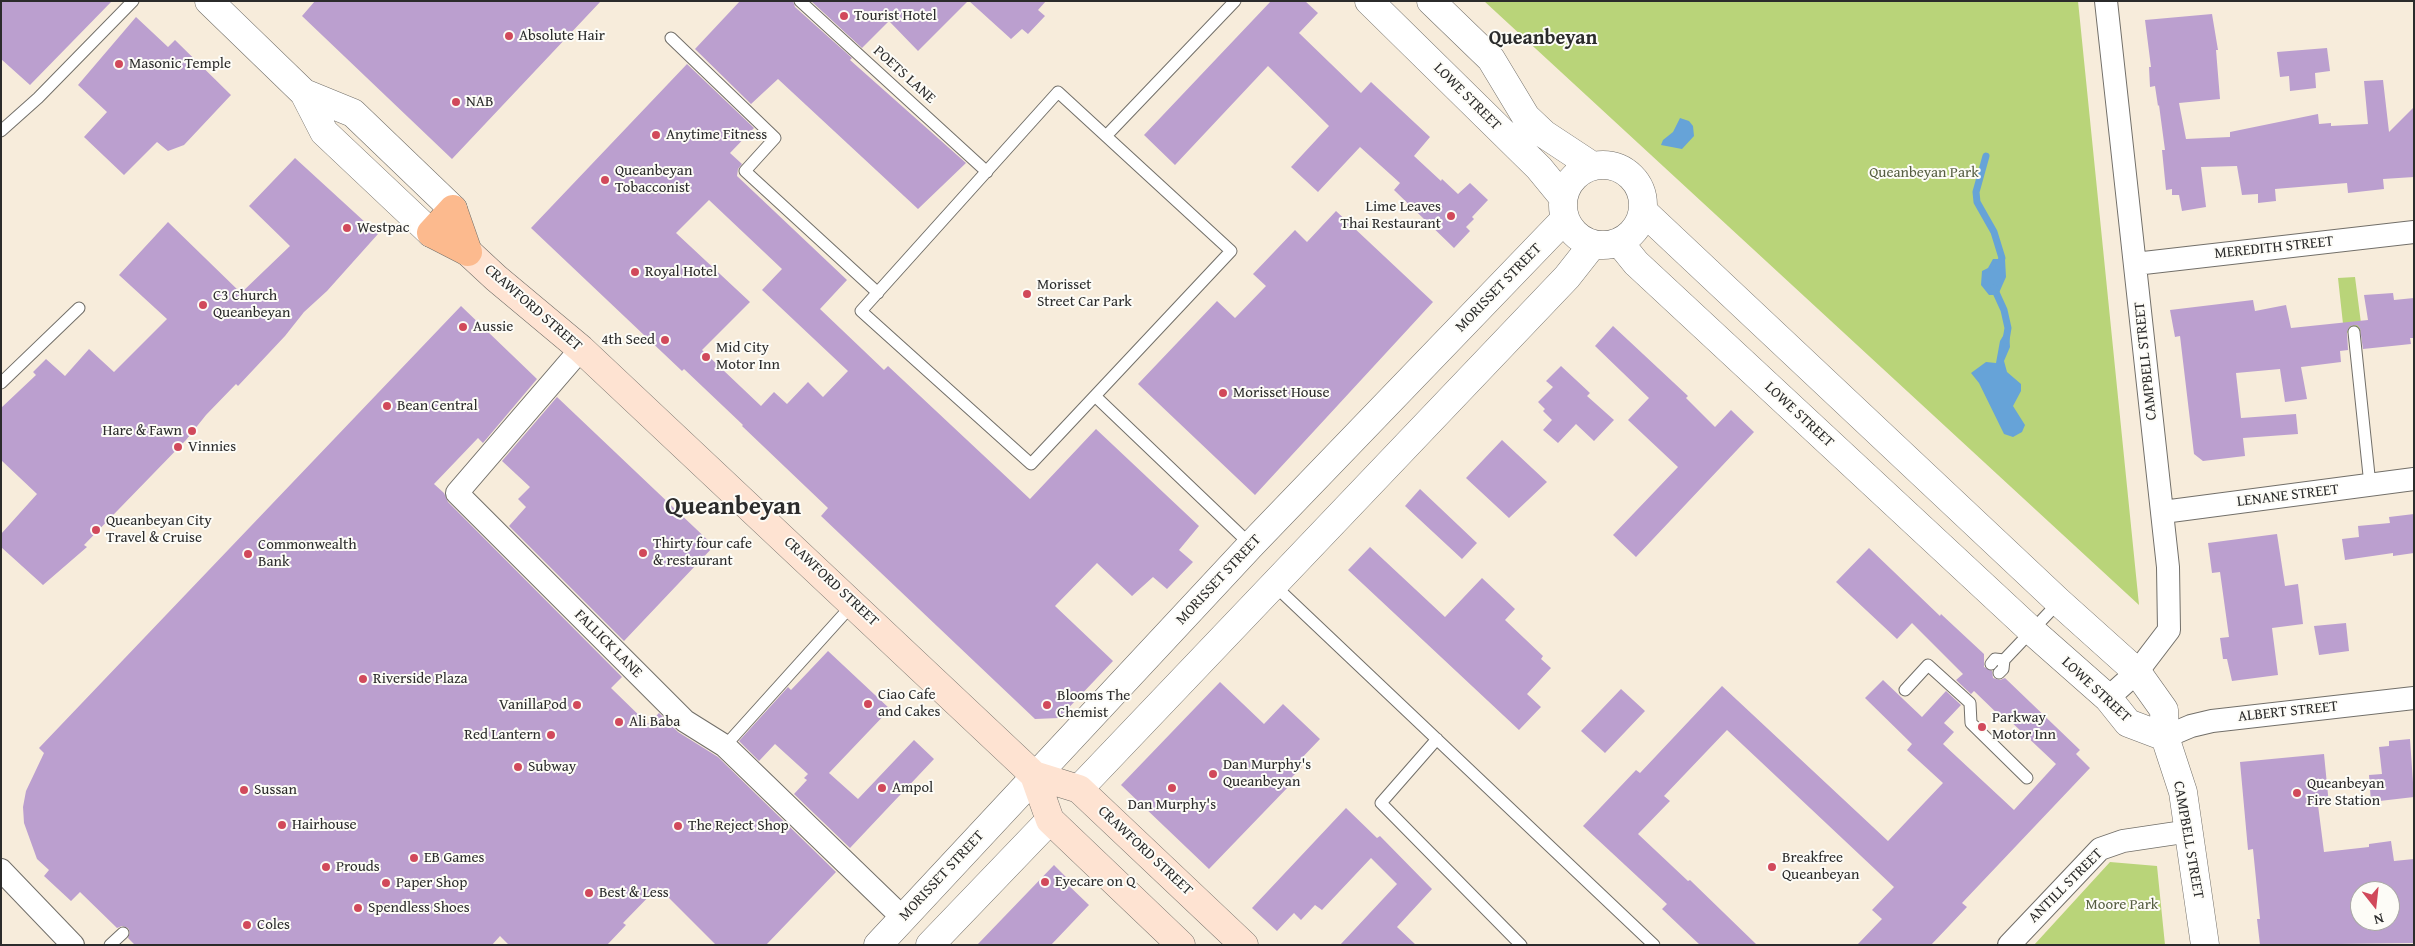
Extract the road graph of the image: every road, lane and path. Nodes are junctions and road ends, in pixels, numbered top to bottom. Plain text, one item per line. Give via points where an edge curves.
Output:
1 (133, 1) edge
2 (208, 1) edge
3 (800, 1) edge
4 (1235, 1) edge
5 (1369, 1) edge
6 (1431, 1) edge
7 (2106, 1) edge
8 (671, 38) dead end
9 (304, 92) junction
10 (1, 131) edge
11 (1106, 136) junction
12 (1591, 165) junction
13 (987, 172) junction
14 (1563, 208) junction
15 (453, 209) junction
16 (1643, 211) junction
17 (431, 232) junction
18 (2414, 232) edge
19 (1606, 243) junction
20 (468, 252) junction
21 (2135, 264) junction
22 (878, 293) junction
23 (79, 308) dead end
24 (2354, 332) dead end
25 (580, 349) junction
26 (1, 383) edge
27 (1095, 396) junction
28 (2414, 479) edge
29 (2370, 485) junction
30 (2163, 512) junction
31 (1251, 545) junction
32 (1274, 584) junction
33 (2059, 602) junction
34 (854, 604) junction
35 (2032, 632) junction
36 (2004, 660) junction
37 (1991, 664) dead end
38 (2137, 672) junction
39 (1999, 673) dead end
40 (1905, 690) dead end
41 (2108, 698) junction
42 (2414, 698) edge
43 (2165, 737) junction
44 (1437, 739) junction
45 (725, 746) junction
46 (1034, 775) junction
47 (2027, 778) dead end
48 (1079, 789) junction
49 (1050, 820) junction
50 (2190, 831) junction
51 (1, 870) edge
52 (903, 918) junction
53 (123, 933) dead end
54 (73, 945) edge
55 (110, 945) edge
56 (878, 945) edge
57 (930, 945) edge
58 (1181, 945) edge
59 (1244, 945) edge
60 (1521, 945) edge
61 (1654, 945) edge
62 (2008, 945) edge
63 (2205, 945) edge

1 - 10 lane
2 - 9 street, CRAWFORD STREET
3 - 13 lane, POETS LANE
4 - 11 lane
5 - 14 street, LOWE STREET via 1539,168
6 - 12 street, LOWE STREET via 1491,59 1526,117 1544,134
7 - 21 street, CAMPBELL STREET
8 - 22 lane via 775,138 745,171
9 - 15 street, CRAWFORD STREET via 353,113
9 - 17 street, CRAWFORD STREET via 324,132
11 - 13 lane via 1058,92
11 - 27 lane via 1231,251
12 - 14 street via 1573,176
12 - 16 street via 1607,164 1631,175 1639,186 1644,201
13 - 22 lane
14 - 19 street via 1575,235
14 - 31 street, MORISSET STREET
15 - 17 highway
15 - 20 highway, CRAWFORD STREET
16 - 19 street via 1637,227
16 - 33 street
17 - 20 highway, CRAWFORD STREET
18 - 21 street, MEREDITH STREET
19 - 32 street via 1567,277
19 - 35 street, LOWE STREET via 1636,264
20 - 25 main road, CRAWFORD STREET
21 - 30 street, CAMPBELL STREET
22 - 27 lane via 861,312 1031,464
23 - 26 lane
24 - 29 lane
25 - 34 main road, CRAWFORD STREET
25 - 45 street, FALLICK LANE via 457,493 685,721
27 - 31 lane
28 - 29 street, LENANE STREET
29 - 30 street, LENANE STREET
30 - 38 street, CAMPBELL STREET via 2169,630
31 - 46 street, MORISSET STREET
32 - 44 lane
32 - 48 street
33 - 35 lane
33 - 38 street
34 - 45 lane
34 - 46 main road, CRAWFORD STREET
35 - 36 lane
35 - 41 street, LOWE STREET
36 - 37 lane via 1996,659
36 - 39 lane
38 - 41 street, CAMPBELL STREET
38 - 43 street via 2164,710
40 - 47 lane via 1928,665 1964,690 1974,699 1971,723
41 - 43 street, LOWE STREET via 2128,722
42 - 43 street, ALBERT STREET via 2212,720
43 - 50 street, CAMPBELL STREET via 2183,792
44 - 60 lane via 1380,803
44 - 61 lane
45 - 52 street, FALLICK LANE
46 - 48 main road, CRAWFORD STREET
46 - 49 main road, CRAWFORD STREET
46 - 52 street, MORISSET STREET
48 - 49 main road
48 - 59 main road, CRAWFORD STREET
49 - 57 street
49 - 58 main road, CRAWFORD STREET
50 - 62 street, ANTILL STREET via 2123,841 2100,849
50 - 63 street, CAMPBELL STREET
51 - 54 street
52 - 56 street, MORISSET STREET
53 - 55 lane

